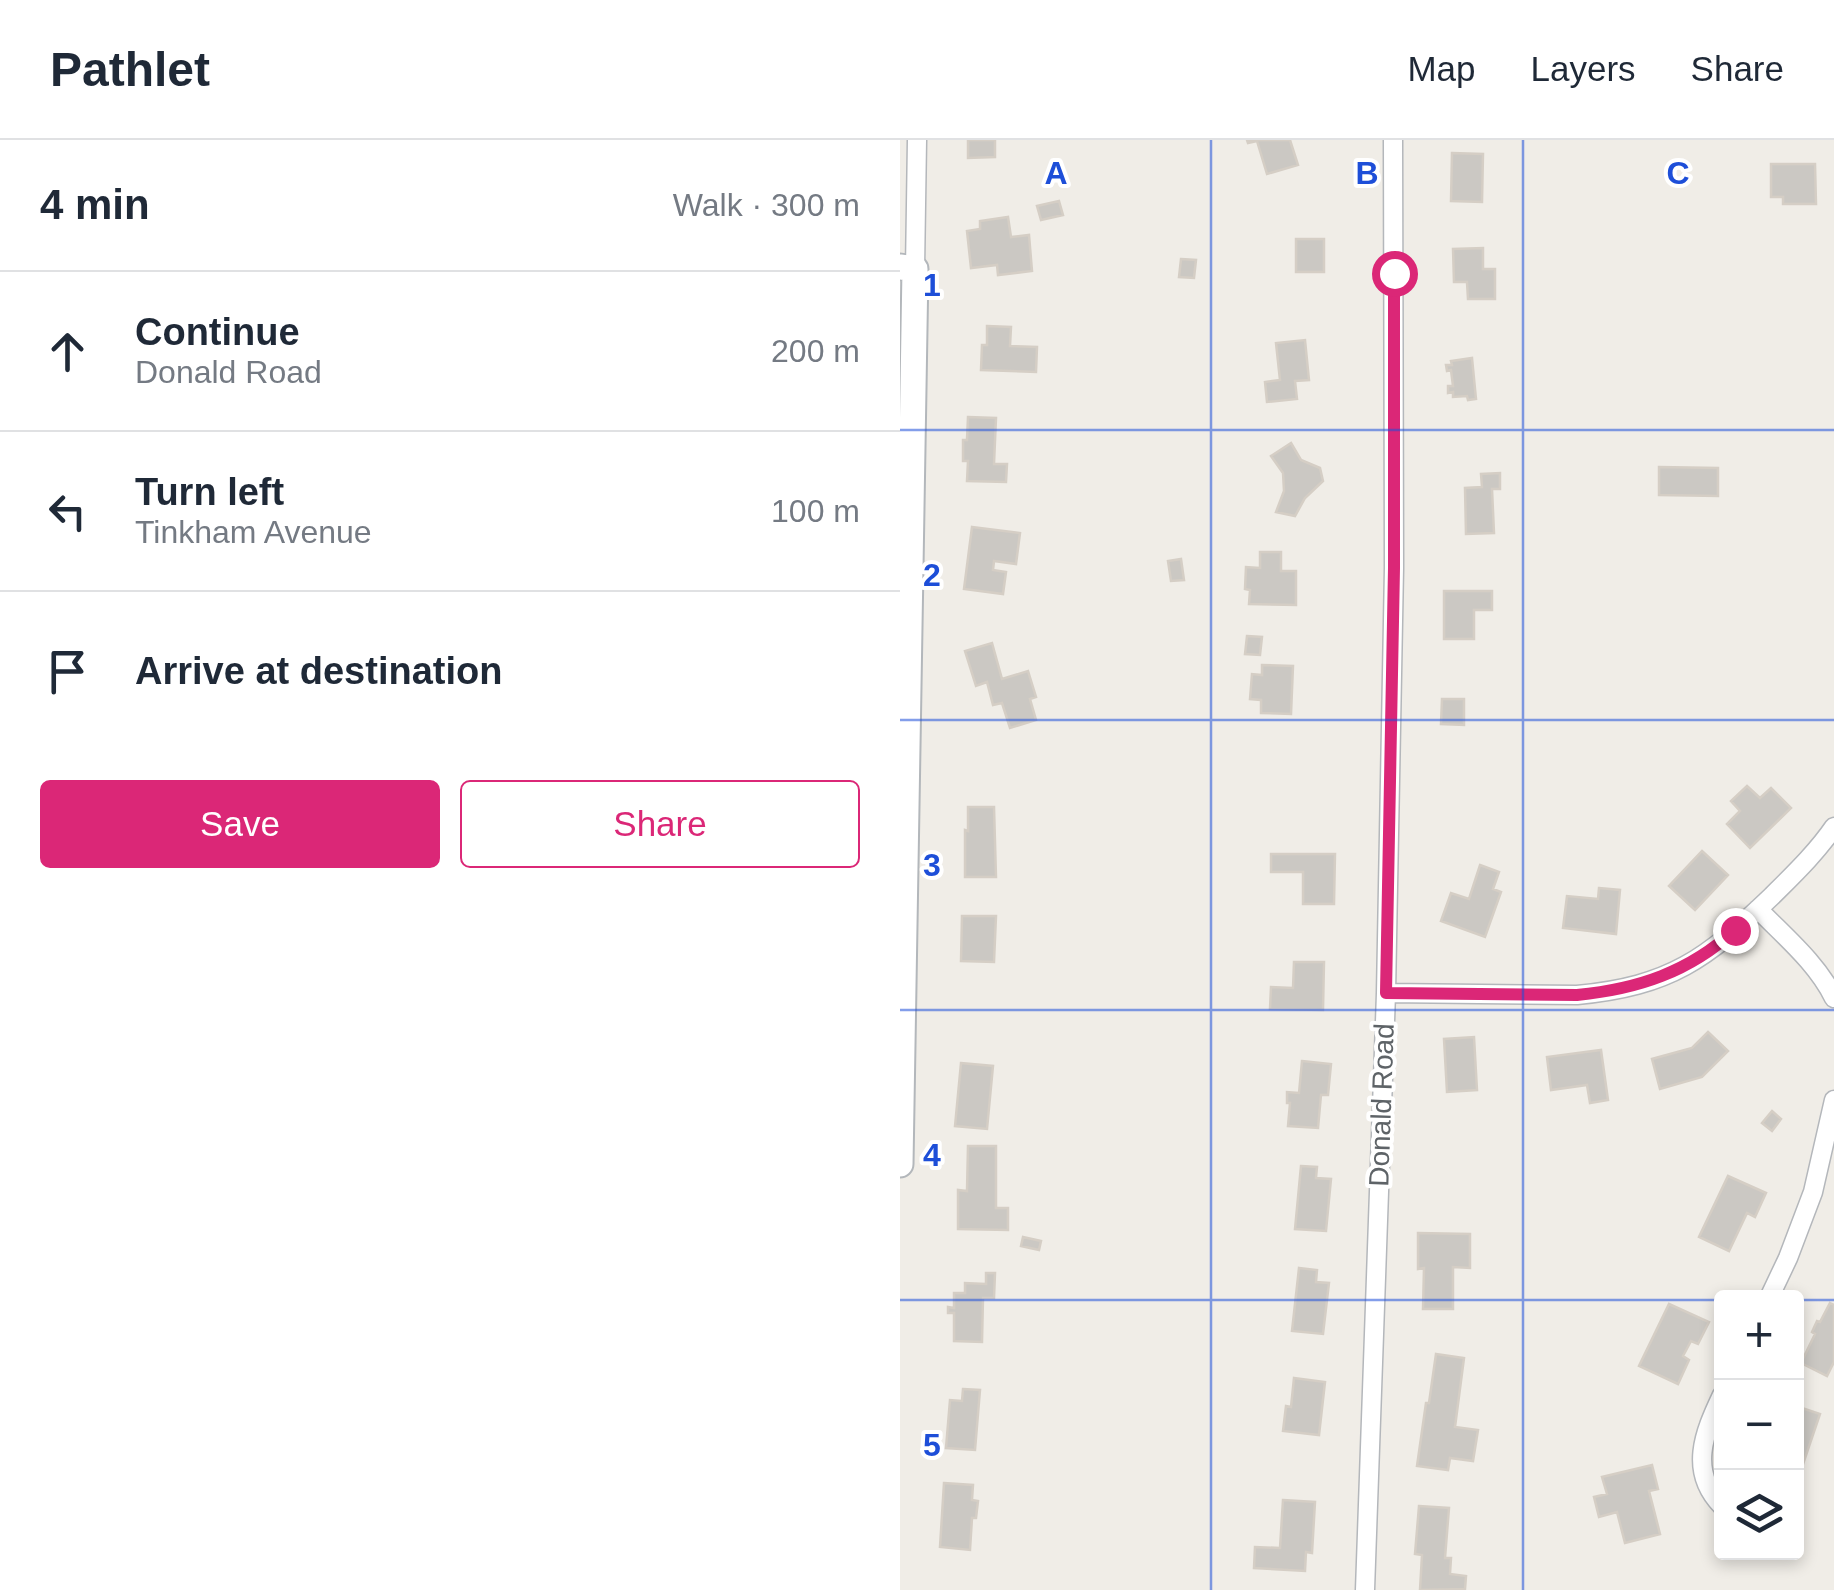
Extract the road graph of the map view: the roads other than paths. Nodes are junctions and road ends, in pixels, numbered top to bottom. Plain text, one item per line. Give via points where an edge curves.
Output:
1 (916, 140) edge
2 (1393, 140) edge
3 (908, 268) edge
4 (903, 740) edge
5 (1834, 827) edge
6 (1758, 909) junction
7 (1386, 993) junction
8 (1834, 998) edge
9 (1834, 1100) edge
10 (900, 1164) edge
11 (1772, 1290) edge
12 (1714, 1413) edge
13 (1714, 1495) edge
14 (1365, 1590) edge

1 - 3 street
2 - 7 street, Donald Road
3 - 4 street via 914,442
4 - 10 street
5 - 6 street
6 - 7 street via 1695,961 1656,980 1606,992
6 - 8 street
7 - 14 street, Donald Road
9 - 11 street via 1814,1192
12 - 13 street via 1702,1463

